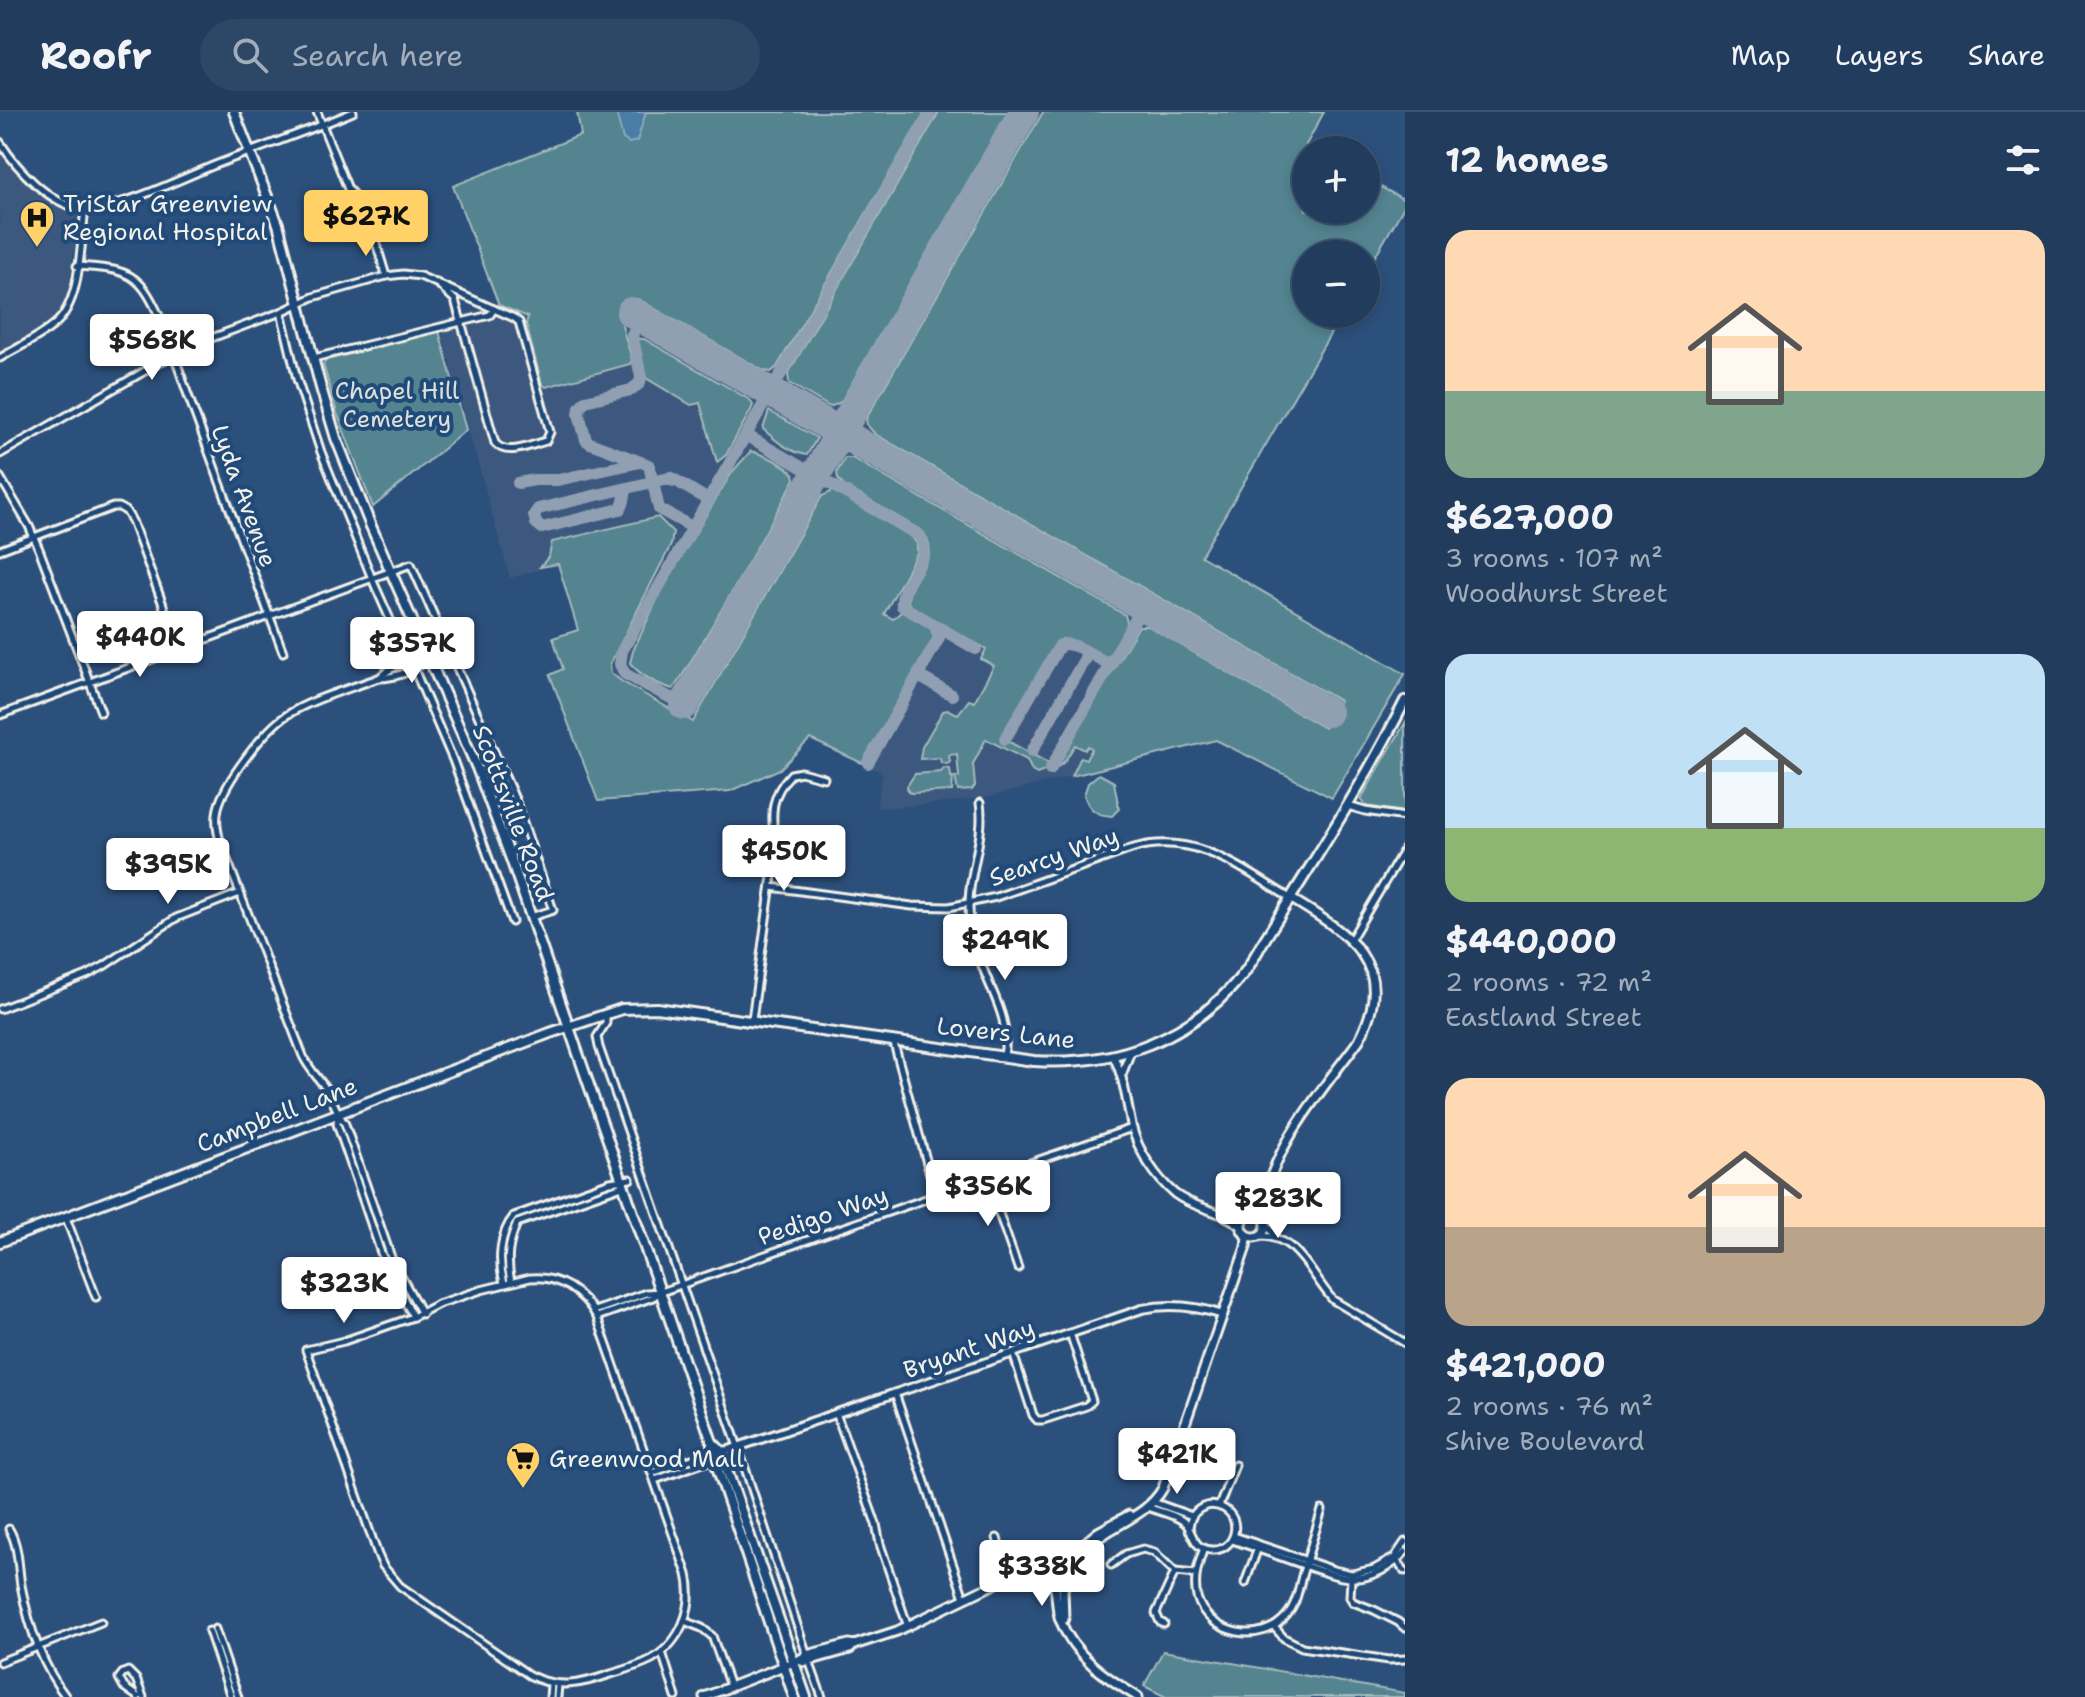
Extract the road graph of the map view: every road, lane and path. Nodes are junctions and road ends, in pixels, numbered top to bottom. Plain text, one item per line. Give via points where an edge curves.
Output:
1 (234, 112) edge
2 (317, 112) edge
3 (353, 112) edge
4 (323, 124) junction
5 (0, 142) edge
6 (251, 152) junction
7 (85, 209) junction
8 (77, 266) junction
9 (386, 276) junction
10 (437, 283) junction
11 (299, 303) junction
12 (494, 309) junction
13 (281, 312) junction
14 (462, 321) junction
15 (173, 353) junction
16 (0, 358) edge
17 (313, 358) junction
18 (0, 454) edge
19 (0, 477) edge
20 (34, 537) junction
21 (0, 550) edge
22 (391, 570) junction
23 (372, 577) junction
24 (269, 615) junction
25 (177, 649) junction
26 (283, 652) dead end
27 (430, 657) junction
28 (409, 662) junction
29 (414, 669) junction
30 (378, 678) junction
31 (89, 683) junction
32 (1405, 701) edge
33 (101, 712) dead end
34 (0, 714) edge
35 (824, 778) dead end
36 (980, 803) dead end
37 (1348, 806) junction
38 (1405, 817) edge
39 (1405, 848) edge
40 (771, 887) junction
41 (240, 893) junction
42 (1290, 898) junction
43 (970, 904) junction
44 (531, 917) junction
45 (512, 922) dead end
46 (1351, 939) junction
47 (0, 1009) edge
48 (605, 1013) junction
49 (752, 1021) junction
50 (569, 1026) junction
51 (893, 1040) junction
52 (1131, 1050) junction
53 (1113, 1055) junction
54 (1004, 1056) junction
55 (1122, 1074) junction
56 (338, 1114) junction
57 (1132, 1128) junction
58 (987, 1179) junction
59 (623, 1182) junction
60 (936, 1196) junction
61 (1263, 1203) junction
62 (1217, 1213) junction
63 (1248, 1214) junction
64 (66, 1217) junction
65 (1265, 1220) junction
66 (1242, 1228) junction
67 (1258, 1237) junction
68 (1275, 1238) junction
69 (0, 1242) edge
70 (1246, 1247) junction
71 (1018, 1268) dead end
72 (507, 1283) junction
73 (681, 1285) junction
74 (661, 1292) junction
75 (96, 1297) dead end
76 (422, 1314) junction
77 (595, 1314) junction
78 (1223, 1315) junction
79 (413, 1317) junction
80 (1070, 1333) junction
81 (1405, 1343) edge
82 (1013, 1353) junction
83 (895, 1393) junction
84 (836, 1413) junction
85 (738, 1447) junction
86 (718, 1451) junction
87 (1235, 1465) dead end
88 (654, 1476) junction
89 (1149, 1506) junction
90 (1219, 1506) junction
91 (1322, 1510) dead end
92 (1192, 1516) junction
93 (9, 1529) dead end
94 (1189, 1530) junction
95 (997, 1538) dead end
96 (1233, 1538) junction
97 (1405, 1542) edge
98 (1259, 1546) junction
99 (1204, 1548) junction
100 (1405, 1552) edge
101 (1062, 1556) junction
102 (1395, 1559) junction
103 (1051, 1560) junction
104 (1306, 1563) junction
105 (1111, 1565) dead end
106 (1027, 1570) junction
107 (1405, 1571) edge
108 (1175, 1572) junction
109 (1072, 1573) junction
110 (1196, 1574) junction
111 (1052, 1576) junction
112 (1352, 1576) junction
113 (1011, 1577) junction
114 (1245, 1583) dead end
115 (964, 1599) junction
116 (684, 1621) junction
117 (101, 1622) dead end
118 (1164, 1624) dead end
119 (1063, 1626) junction
120 (908, 1627) junction
121 (1274, 1627) junction
122 (1405, 1628) edge
123 (39, 1646) junction
124 (662, 1652) junction
125 (802, 1659) junction
126 (1405, 1659) edge
127 (0, 1662) edge
128 (784, 1665) junction
129 (551, 1684) junction
130 (558, 1685) junction
131 (730, 1686) junction
132 (66, 1697) edge
133 (141, 1697) edge
134 (231, 1697) edge
135 (238, 1697) edge
136 (550, 1697) edge
137 (557, 1697) edge
138 (676, 1697) edge
139 (704, 1697) edge
140 (794, 1697) edge
141 (806, 1697) edge
142 (822, 1697) edge
143 (1138, 1697) edge

1 - 6 main road, Scottsville Road
2 - 4 street
3 - 4 street
4 - 6 street
4 - 9 street via 348,189 366,209
5 - 7 street via 35,184 63,203
6 - 7 street via 112,206
6 - 11 main road, Scottsville Road
7 - 8 street
8 - 15 street, Lyda Avenue via 116,270 138,282 152,301
8 - 16 street via 73,297 61,318
9 - 10 street via 408,274
9 - 11 street
10 - 12 street
10 - 14 street via 455,300
11 - 13 street
11 - 17 main road, Scottsville Road
12 - 14 street via 490,315
12 - 14 street via 520,324 550,432 546,441 508,451 495,443
13 - 15 street
13 - 23 street via 321,452
14 - 17 street
15 - 18 street
15 - 24 street, Lyda Avenue
17 - 22 main road, Scottsville Road via 336,438
19 - 20 street
20 - 21 street
20 - 25 street via 113,507 126,511
20 - 31 street
22 - 23 street
22 - 27 main road, Scottsville Road
22 - 44 street via 411,564 515,799 553,910
23 - 24 street
23 - 28 street
24 - 25 street
24 - 26 street, Lyda Avenue
25 - 31 street
27 - 28 street
27 - 29 street
27 - 44 main road, Scottsville Road
28 - 30 street
29 - 30 street
29 - 45 street
30 - 41 street via 277,722 229,784 219,806 217,830
31 - 33 street
31 - 34 street
32 - 37 main road, Lovers Lane
35 - 40 street via 794,773 779,791 772,813
36 - 43 street
37 - 38 street
37 - 42 main road, Lovers Lane
39 - 46 street
40 - 43 street, Searcy Way via 919,907
40 - 49 street
41 - 47 street via 176,918 87,975
41 - 56 street via 306,1062
42 - 43 street, Searcy Way via 1218,855 1158,843
42 - 46 main road
42 - 52 main road, Lovers Lane via 1245,972 1212,1007 1168,1036
43 - 54 street via 976,948 1005,1022
44 - 50 main road, Scottsville Road
46 - 61 main road via 1371,974 1367,1025 1287,1142
48 - 49 main road, Lovers Lane via 657,1008
48 - 50 main road, Lovers Lane
48 - 73 street via 598,1042
49 - 51 main road, Lovers Lane
50 - 56 main road, Campbell Lane
50 - 59 main road, Scottsville Road
51 - 54 main road, Lovers Lane
51 - 60 street
52 - 53 main road, Lovers Lane
52 - 55 street
53 - 54 main road, Lovers Lane via 1065,1062
53 - 55 street
55 - 57 street
56 - 64 main road, Campbell Lane
56 - 76 street via 392,1260
56 - 79 street via 381,1253
57 - 58 street, Pedigo Way
57 - 62 street via 1167,1187
58 - 60 street, Pedigo Way
58 - 71 street
59 - 72 street via 517,1223 507,1257
59 - 74 main road, Scottsville Road
60 - 73 street, Pedigo Way
61 - 63 main road
61 - 65 main road
62 - 63 street
62 - 66 street
63 - 65 main road via 1258,1213
63 - 66 main road
64 - 69 main road, Campbell Lane
64 - 75 street
65 - 67 main road via 1266,1230
65 - 68 street
66 - 67 main road via 1248,1236
66 - 70 main road
67 - 68 street
67 - 70 main road
68 - 81 street via 1297,1251 1333,1300
70 - 78 main road
72 - 76 street
72 - 77 street via 553,1280 578,1293
73 - 74 street, Pedigo Way
73 - 85 street
74 - 77 street, Pedigo Way
74 - 86 main road, Scottsville Road
76 - 79 street
77 - 88 street
78 - 80 street, Bryant Way via 1186,1306 1154,1306
78 - 89 main road via 1163,1488
79 - 129 street via 306,1350 378,1555 410,1594 518,1668
80 - 82 street, Bryant Way
80 - 82 street via 1092,1401 1086,1406 1037,1420
82 - 83 street, Bryant Way
83 - 84 street, Bryant Way
83 - 115 street
84 - 85 street, Bryant Way
84 - 120 street
85 - 86 street, Bryant Way
85 - 125 street
86 - 88 street, Bryant Way
86 - 125 main road, Scottsville Road
86 - 128 main road, Scottsville Road
87 - 90 street
88 - 116 street via 688,1580
89 - 92 street
89 - 94 street via 1181,1520
89 - 101 main road
89 - 109 main road via 1095,1539
90 - 92 street via 1205,1506
90 - 96 street via 1233,1518
91 - 104 street
92 - 94 street
93 - 123 street
94 - 99 street
95 - 113 street via 1003,1568
96 - 98 street
96 - 99 street via 1221,1548
97 - 102 street
98 - 104 street
98 - 114 street
99 - 110 street
100 - 102 street
101 - 103 main road
101 - 109 main road via 1071,1561
102 - 107 street
102 - 112 street
103 - 106 main road
103 - 111 main road
104 - 112 street via 1338,1577
104 - 121 street via 1292,1608
105 - 108 street via 1143,1549
106 - 111 main road
106 - 113 main road
108 - 110 street
108 - 118 street via 1156,1613
109 - 111 main road via 1064,1580
109 - 119 main road via 1063,1589
110 - 121 street via 1199,1601 1216,1623 1247,1634
111 - 119 main road
112 - 122 street via 1353,1602
113 - 115 main road
115 - 120 main road
116 - 124 street
116 - 131 street via 712,1636
117 - 123 street
119 - 143 main road via 1082,1657
120 - 125 main road
121 - 126 street via 1302,1647
123 - 127 street
123 - 132 street
124 - 130 street via 591,1681
124 - 138 street
125 - 128 main road
125 - 141 main road, Scottsville Road
125 - 142 street
128 - 131 main road
128 - 140 main road, Scottsville Road
129 - 130 street
129 - 136 street
130 - 137 street
131 - 139 main road
133 - 133 street via 121,1684 123,1673 134,1675
134 - 135 street via 212,1630

